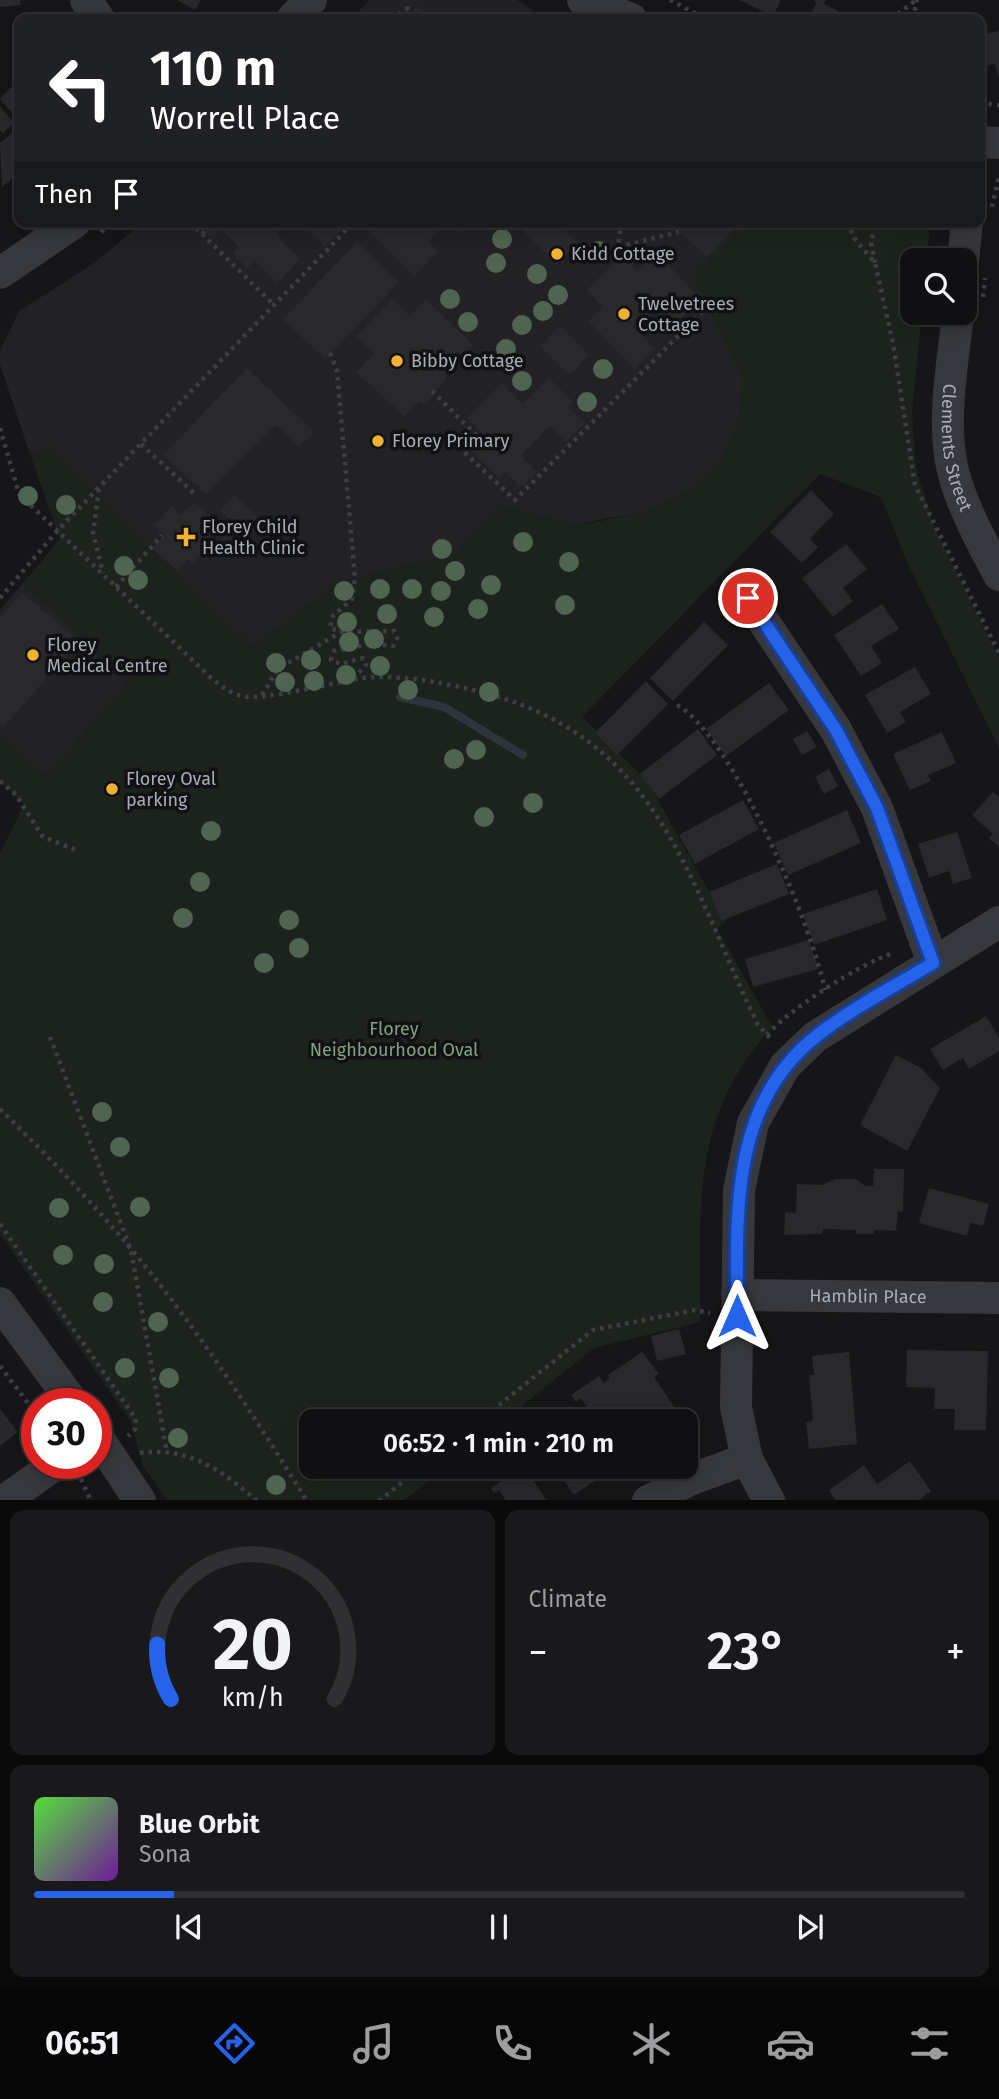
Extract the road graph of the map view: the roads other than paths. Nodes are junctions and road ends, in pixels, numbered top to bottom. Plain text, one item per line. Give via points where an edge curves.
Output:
1 (311, 0) edge
2 (583, 0) edge
3 (620, 13) edge
4 (297, 14) edge
5 (66, 228) edge
6 (966, 228) edge
7 (964, 248) edge
8 (0, 273) edge
9 (957, 325) edge
10 (999, 575) edge
11 (748, 598) dead end
12 (999, 922) edge
13 (933, 963) junction
14 (999, 1298) edge
15 (0, 1303) edge
16 (737, 1305) junction
17 (62, 1388) edge
18 (113, 1447) edge
19 (747, 1459) junction
20 (34, 1479) edge
21 (4, 1500) edge
22 (141, 1500) edge
23 (649, 1500) edge
24 (769, 1500) edge

1 - 4 street
2 - 3 street
5 - 8 street
6 - 7 street
9 - 10 street, Clements Street via 949,408 953,472
11 - 13 street via 836,730 877,808
12 - 13 street
13 - 16 street via 815,1037 785,1066 761,1102 742,1167
14 - 16 street, Hamblin Place
15 - 17 street
16 - 19 street via 736,1407
18 - 22 street
19 - 23 street
19 - 24 street
20 - 21 street

